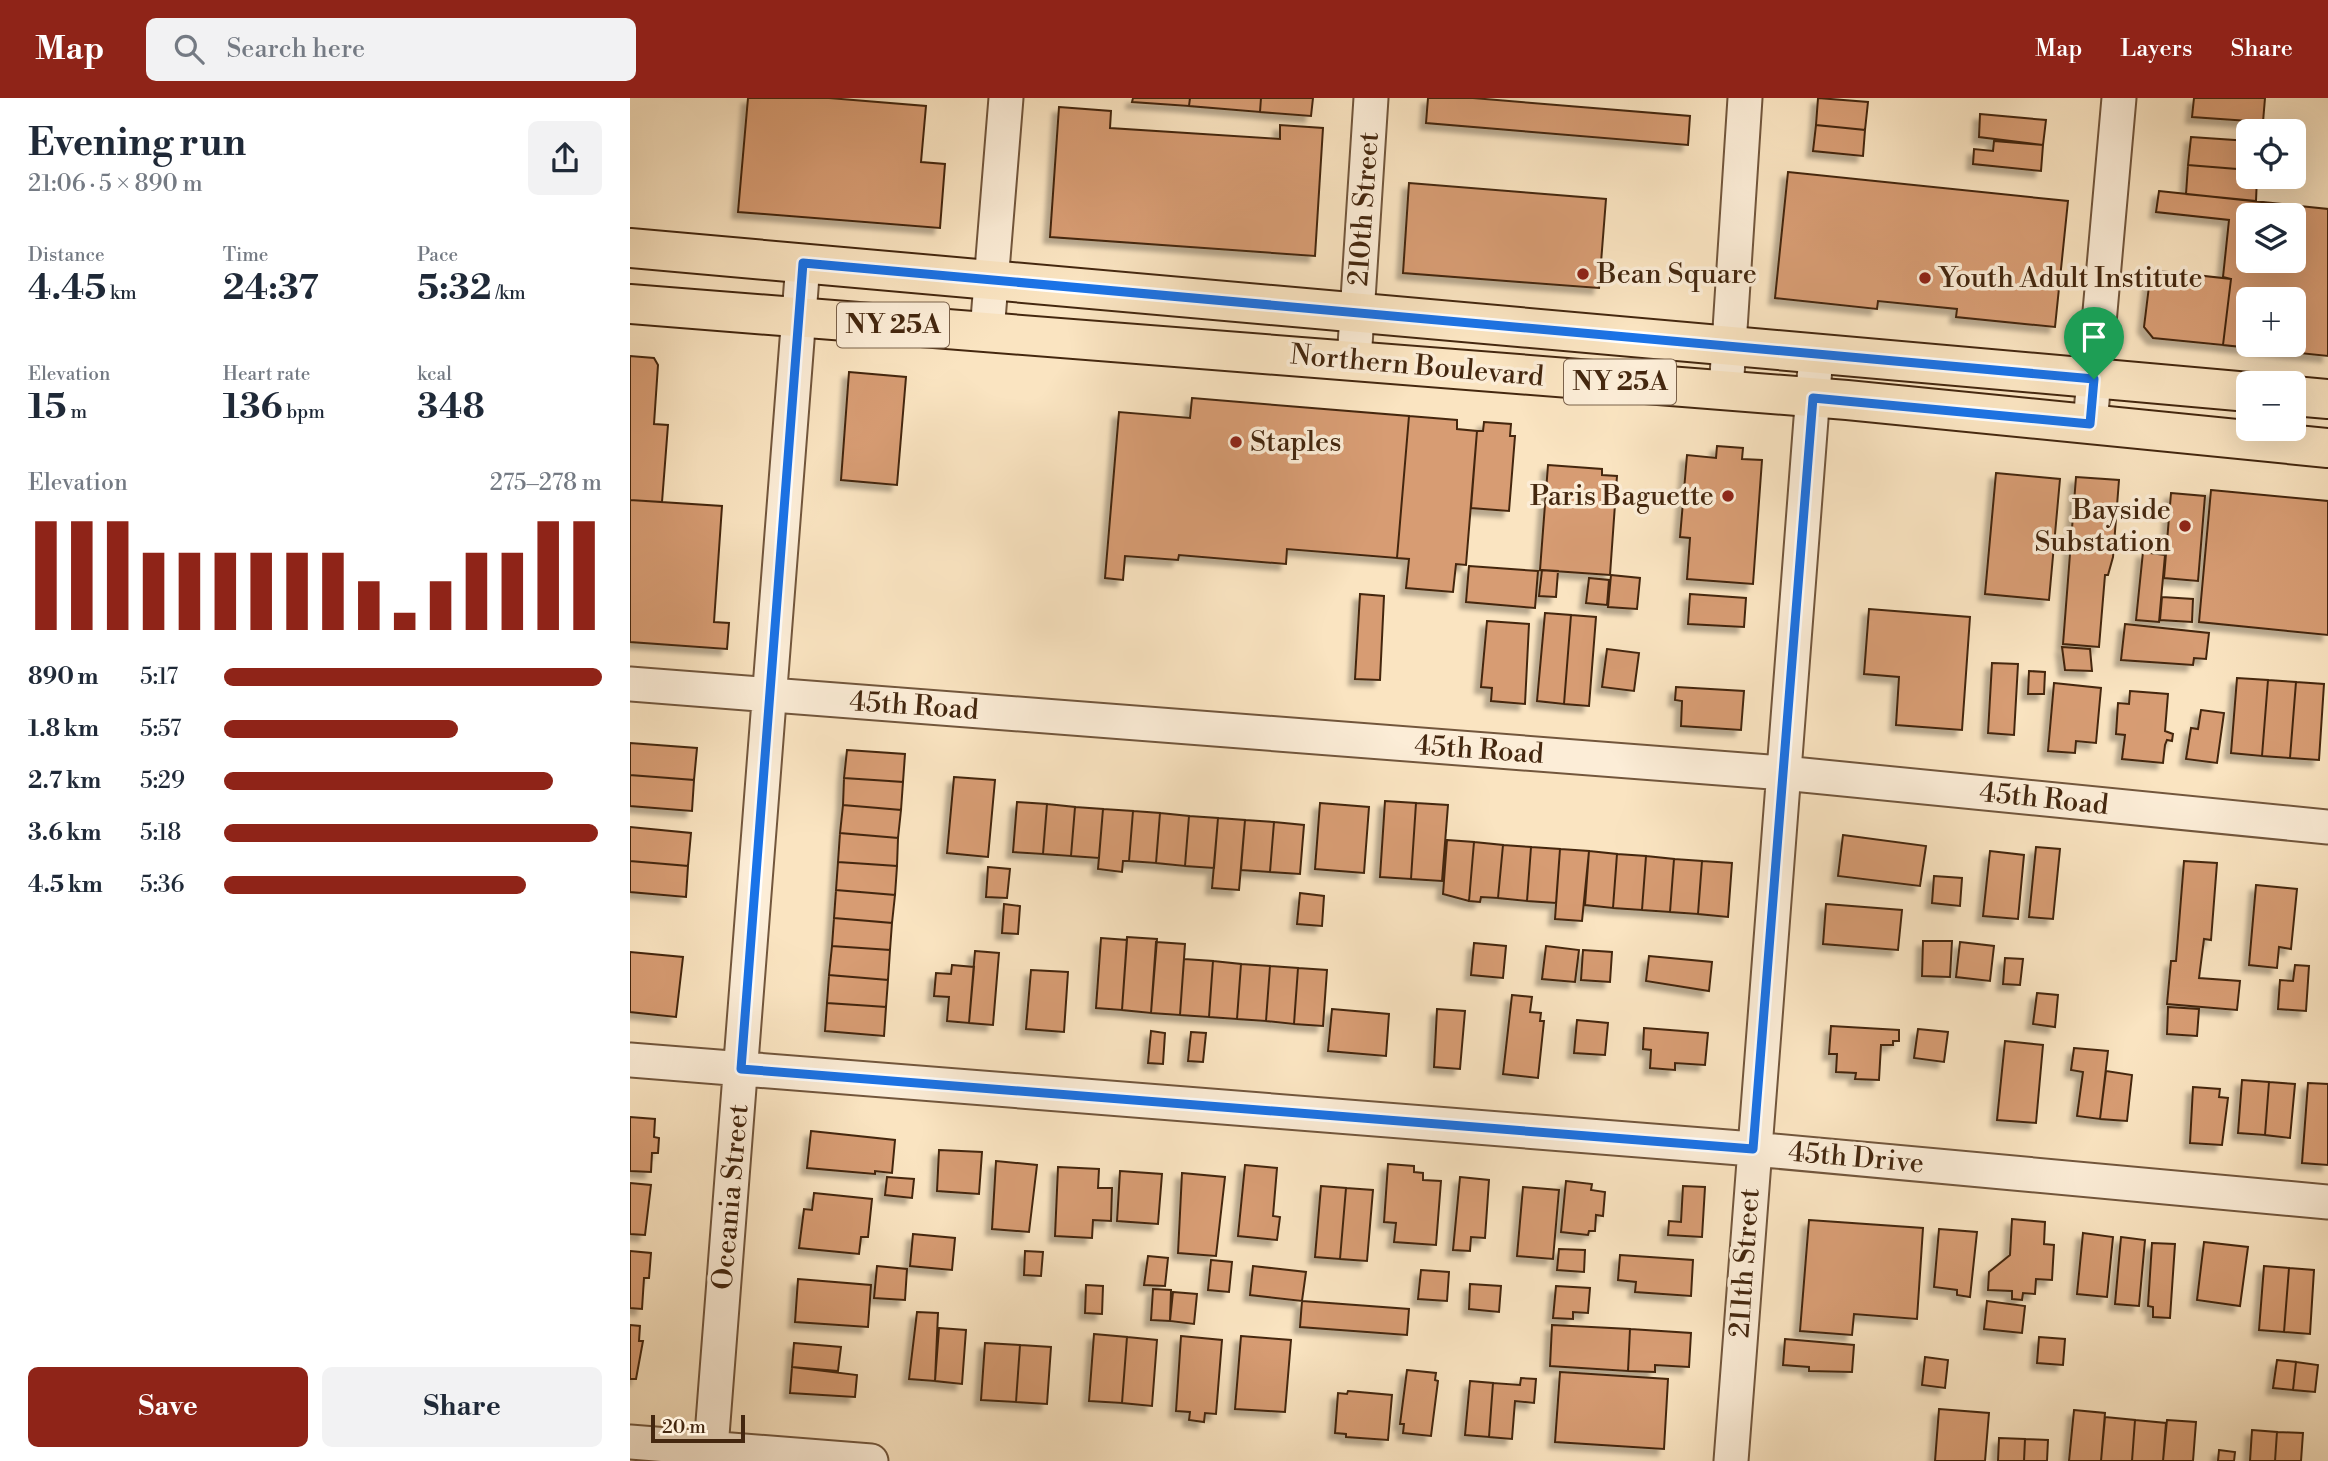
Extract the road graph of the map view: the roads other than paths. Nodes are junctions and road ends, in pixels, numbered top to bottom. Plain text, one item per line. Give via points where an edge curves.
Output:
1 (1006, 98) edge
2 (1371, 98) edge
3 (1745, 98) edge
4 (2119, 98) edge
5 (630, 248) edge
6 (803, 263) junction
7 (991, 280) junction
8 (630, 304) edge
9 (1357, 313) junction
10 (799, 317) junction
11 (987, 332) junction
12 (1729, 346) junction
13 (1816, 354) junction
14 (1354, 361) junction
15 (2094, 379) junction
16 (1726, 391) junction
17 (2236, 391) edge
18 (2306, 397) edge
19 (1813, 398) junction
20 (2328, 400) edge
21 (2090, 424) junction
22 (2328, 448) edge
23 (630, 684) edge
24 (769, 694) junction
25 (1783, 774) junction
26 (2328, 827) edge
27 (630, 1060) edge
28 (741, 1069) junction
29 (1753, 1149) junction
30 (2328, 1202) edge
31 (630, 1442) edge
32 (710, 1455) edge
33 (871, 1461) edge
34 (1731, 1461) edge

1 - 7 street
2 - 9 street, 210th Street
3 - 12 street
4 - 15 street
5 - 6 main road, Northern Boulevard
6 - 7 main road, Northern Boulevard
6 - 10 street, Oceania Street
7 - 9 main road, Northern Boulevard
7 - 11 street
8 - 10 main road, Northern Boulevard / NY 25A
9 - 12 main road, Northern Boulevard
9 - 14 street, 210th Street
10 - 11 main road, Northern Boulevard / NY 25A
10 - 24 street, Oceania Street
11 - 14 main road, Northern Boulevard / NY 25A
12 - 13 main road, Northern Boulevard
12 - 16 street
13 - 15 main road, Northern Boulevard
13 - 19 street, 211th Street
14 - 16 main road, Northern Boulevard / NY 25A
15 - 17 main road, Northern Boulevard
15 - 21 street
16 - 19 main road, Northern Boulevard / NY 25A
18 - 20 main road
19 - 21 main road, Northern Boulevard / NY 25A
19 - 25 street, 211th Street
21 - 22 main road, Northern Boulevard / NY 25A
23 - 24 street, 45th Road
24 - 25 street, 45th Road
24 - 28 street, Oceania Street
25 - 26 street, 45th Road
25 - 29 street, 211th Street
27 - 28 street, 45th Drive
28 - 29 street, 45th Drive
28 - 32 street, Oceania Street
29 - 30 street, 45th Drive
29 - 34 street, 211th Street
31 - 32 street
32 - 33 street

